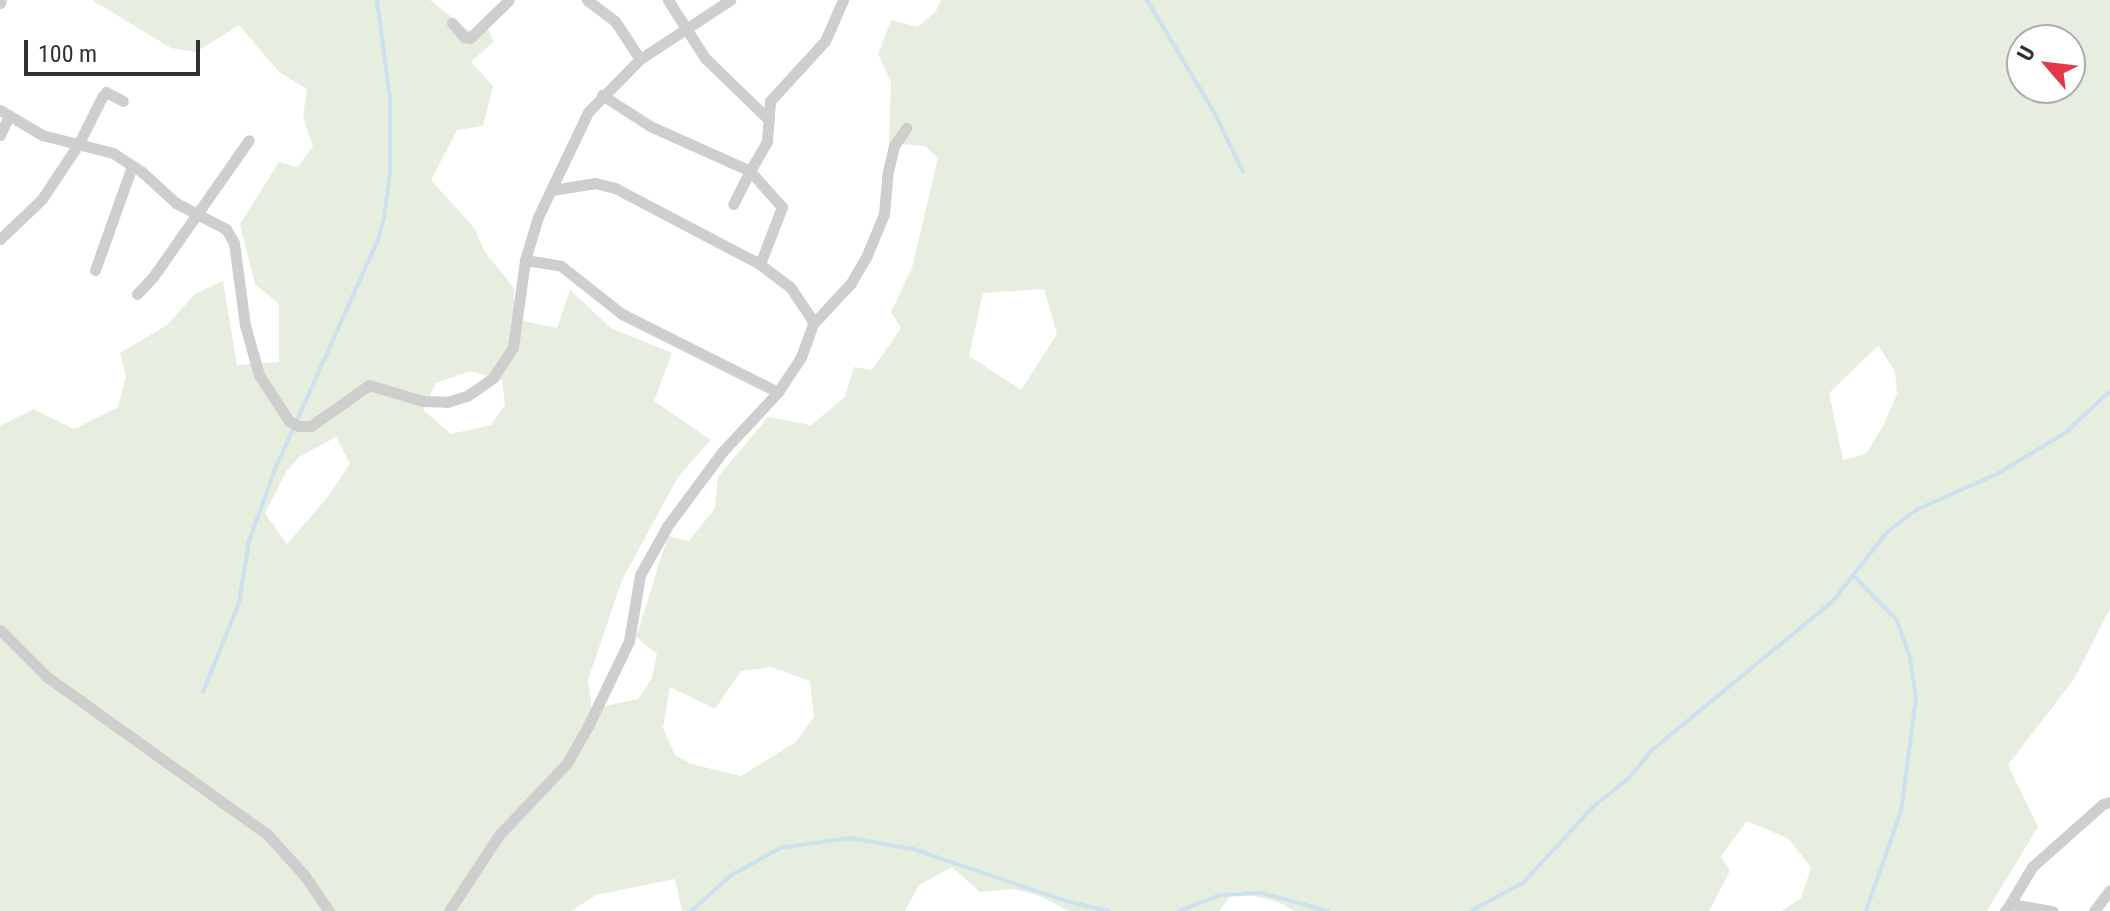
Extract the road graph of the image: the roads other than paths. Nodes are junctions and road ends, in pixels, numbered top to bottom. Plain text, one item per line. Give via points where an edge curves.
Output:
1 (509, 0) edge
2 (587, 0) edge
3 (668, 0) edge
4 (730, 0) edge
5 (843, 0) edge
6 (452, 23) dead end
7 (688, 28) junction
8 (640, 59) junction
9 (602, 95) junction
10 (123, 101) dead end
11 (5, 113) edge
12 (769, 120) junction
13 (906, 128) dead end
14 (0, 135) edge
15 (249, 140) dead end
16 (79, 143) junction
17 (132, 166) junction
18 (750, 171) junction
19 (552, 190) junction
20 (733, 204) dead end
21 (196, 212) junction
22 (0, 239) edge
23 (525, 260) junction
24 (760, 264) junction
25 (95, 270) dead end
26 (137, 294) dead end
27 (813, 324) junction
28 (778, 392) junction
29 (0, 630) edge
30 (2110, 802) edge
31 (2110, 890) edge
32 (2008, 907) edge
33 (329, 911) edge
34 (449, 911) edge
35 (2052, 911) edge
36 (2094, 911) edge

1 - 6 street via 470,38
2 - 8 street via 615,21
3 - 7 street
4 - 7 street
5 - 12 street via 825,41 770,101
7 - 8 street
7 - 12 street via 713,68
8 - 9 street
9 - 18 street via 650,126
9 - 19 street via 588,112
10 - 16 street via 106,92
11 - 14 street
11 - 16 street via 42,135
12 - 18 street via 767,141
13 - 27 street via 894,146 884,214 867,255 851,283
15 - 21 street
16 - 17 street via 113,153
16 - 22 street via 42,199
17 - 21 street via 169,199
17 - 25 street
18 - 20 street
18 - 24 street via 782,207
19 - 23 street
19 - 24 street via 595,183 615,188
21 - 23 street via 226,229 234,243 252,356 266,388 294,424 324,419 369,385 423,401 447,402 493,378 513,347
21 - 26 street
23 - 28 street via 561,266 622,314
24 - 27 street via 790,287
27 - 28 street via 801,357
28 - 34 street via 723,451 668,525 640,575 629,641 588,726 567,763 499,835
29 - 33 street via 39,671 267,834
30 - 32 street via 2032,867
31 - 36 street
32 - 35 street

